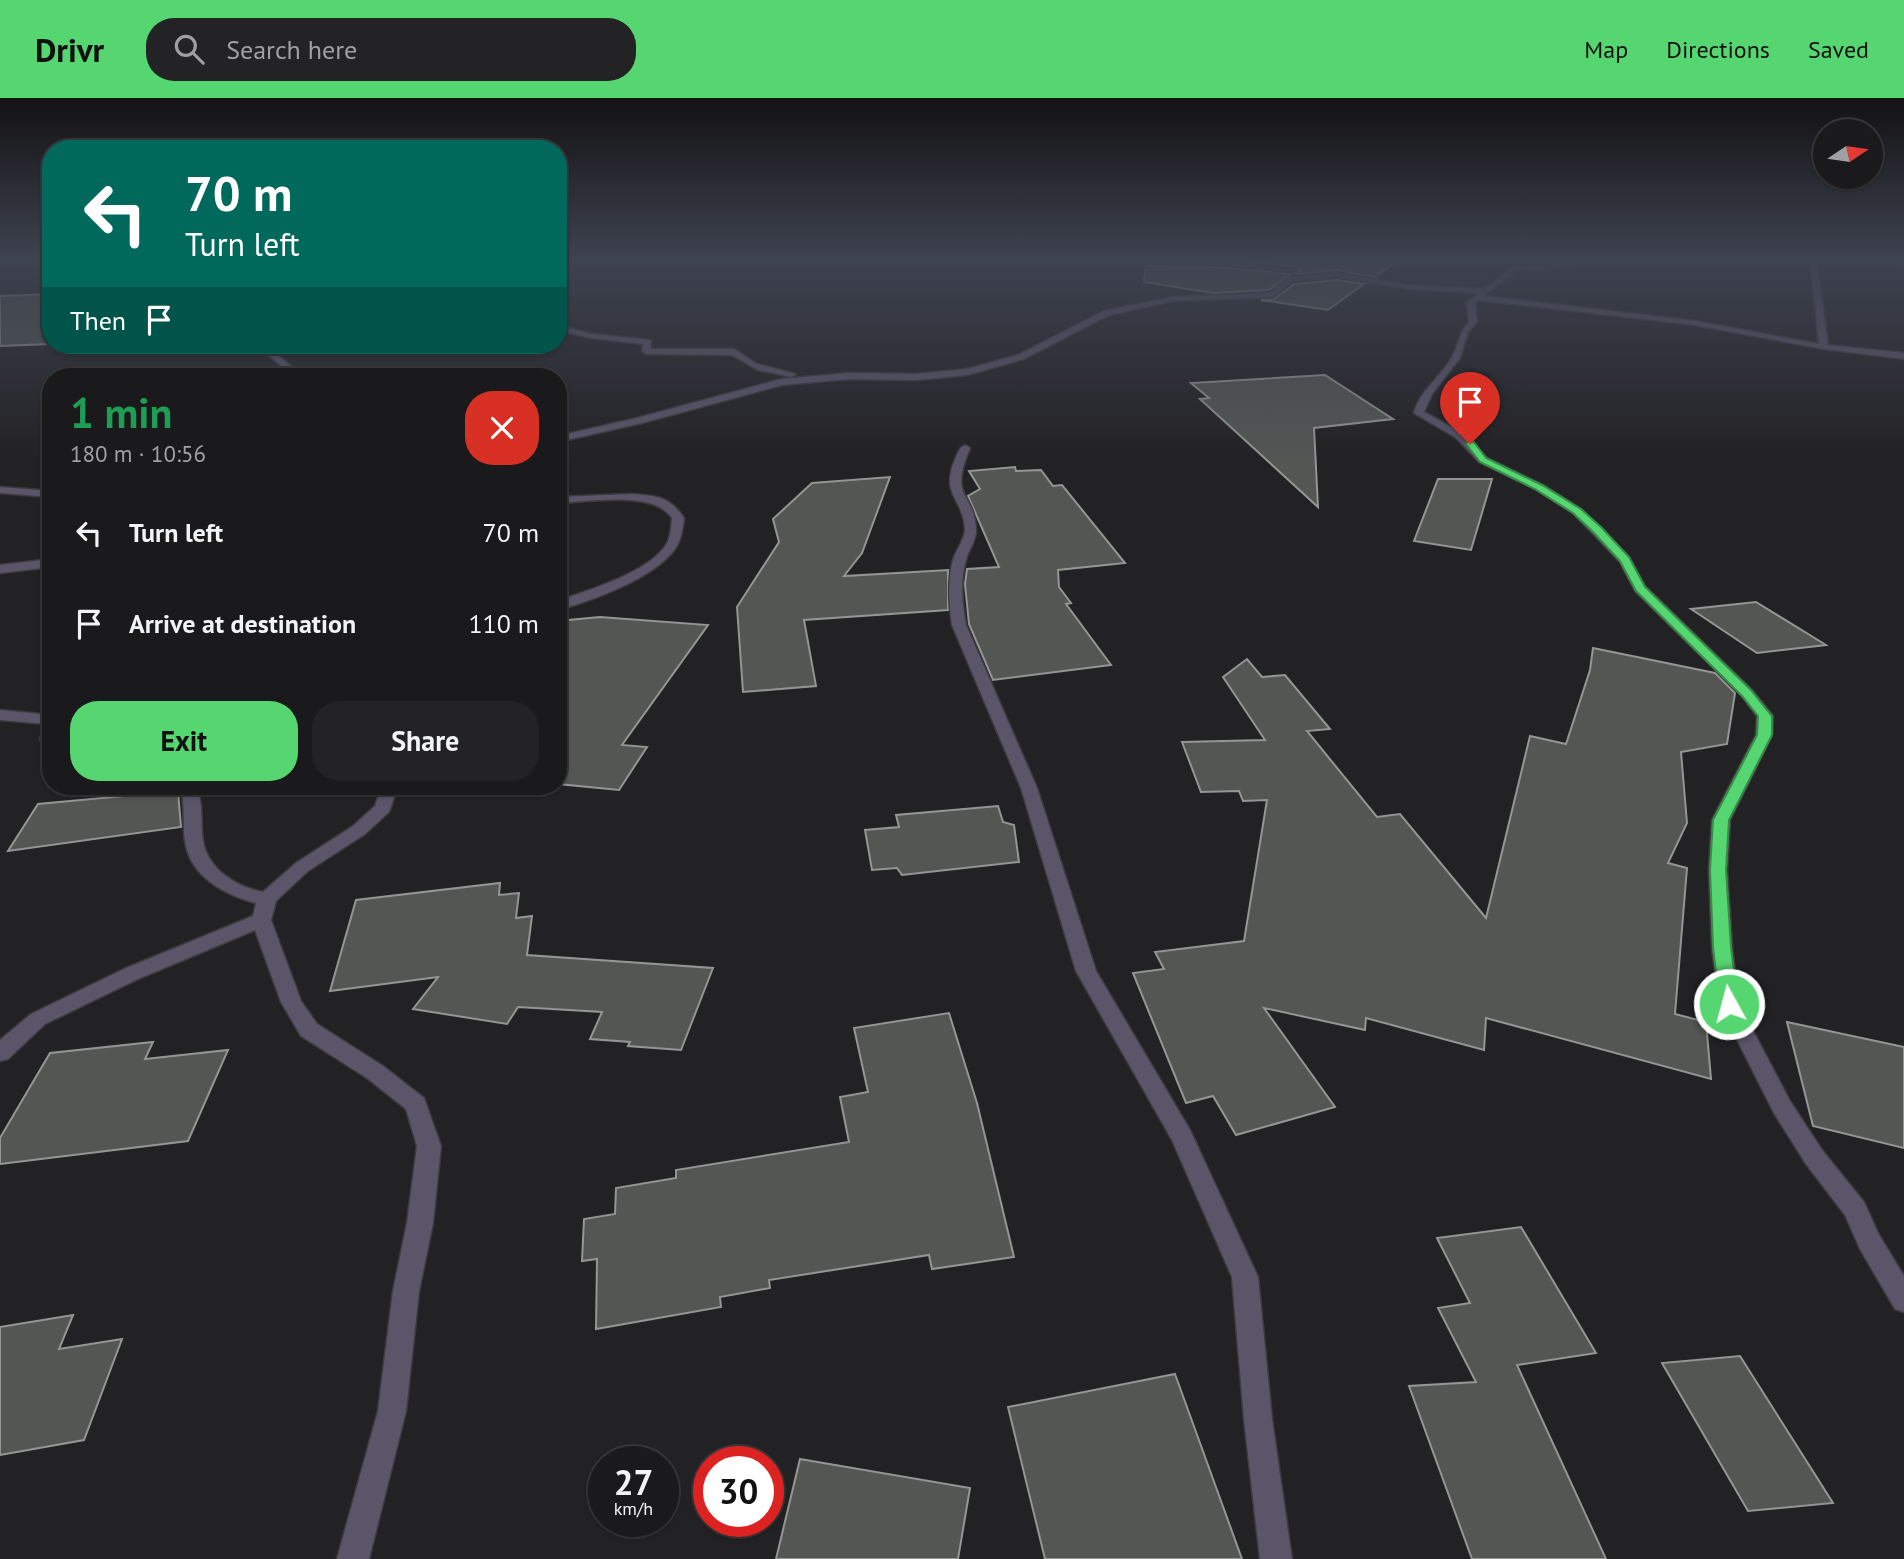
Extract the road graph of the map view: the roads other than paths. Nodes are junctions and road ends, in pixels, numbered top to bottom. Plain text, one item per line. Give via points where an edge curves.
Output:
1 (1079, 325) edge
2 (1471, 325) edge
3 (1707, 325) edge
4 (1821, 325) edge
5 (567, 329) edge
6 (1824, 346) junction
7 (272, 354) edge
8 (1904, 356) edge
9 (288, 368) edge
10 (829, 377) junction
11 (567, 437) edge
12 (965, 448) dead end
13 (0, 490) edge
14 (42, 493) edge
15 (567, 500) edge
16 (42, 564) edge
17 (0, 569) edge
18 (567, 602) edge
19 (0, 715) edge
20 (42, 719) edge
21 (190, 795) edge
22 (387, 795) edge
23 (264, 909) junction
24 (0, 1053) edge
25 (1904, 1300) edge
26 (353, 1559) edge
27 (1276, 1559) edge

1 - 10 street via 1021,357 967,372
2 - 25 street via 1464,331 1453,363 1435,381 1419,412 1459,435 1483,460 1577,511 1625,560 1640,588 1765,716 1764,735 1721,820 1718,870 1729,1004 1782,1107 1855,1209
3 - 6 street
4 - 6 street
5 - 10 street via 648,342 644,349 651,351 730,351 743,362 771,372
6 - 8 street
7 - 9 street
10 - 11 street via 782,382
12 - 27 street via 955,471 955,491 971,532 960,561 955,598 959,625 1029,788 1086,971 1182,1137 1245,1278
13 - 14 street
15 - 18 street via 654,500 667,504 678,518 677,536 668,551 639,572
16 - 17 street
19 - 20 street
21 - 23 street via 194,844 206,867
22 - 23 street via 383,808 359,830 302,867
23 - 24 street via 38,1018
23 - 26 street via 291,1002 309,1030 376,1072 416,1104 429,1146 392,1411

